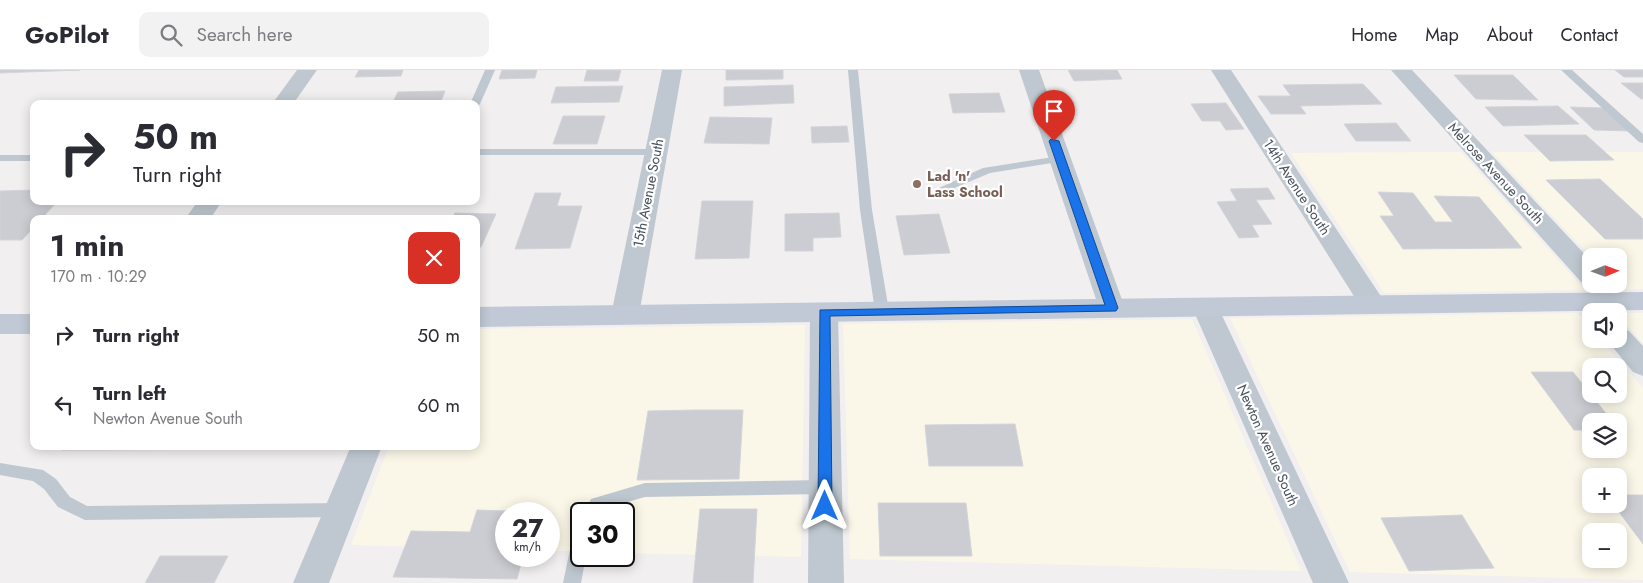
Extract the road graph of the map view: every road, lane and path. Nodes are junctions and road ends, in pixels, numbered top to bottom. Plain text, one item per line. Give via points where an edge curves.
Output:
1 (307, 70) edge
2 (490, 70) edge
3 (672, 70) edge
4 (853, 70) edge
5 (1029, 70) edge
6 (1222, 70) edge
7 (1401, 70) edge
8 (1566, 70) edge
9 (285, 100) edge
10 (476, 100) edge
11 (1643, 140) edge
12 (480, 152) edge
13 (656, 152) junction
14 (0, 158) edge
15 (30, 158) edge
16 (1060, 159) junction
17 (946, 188) dead end
18 (1597, 295) edge
19 (1643, 301) edge
20 (1373, 304) junction
21 (1206, 307) junction
22 (1112, 308) junction
23 (824, 312) junction
24 (882, 312) junction
25 (624, 315) junction
26 (480, 317) edge
27 (0, 324) edge
28 (30, 324) edge
29 (1627, 347) edge
30 (1643, 365) edge
31 (365, 450) edge
32 (0, 469) edge
33 (825, 487) junction
34 (604, 502) edge
35 (342, 510) junction
36 (575, 567) edge
37 (312, 583) edge
38 (572, 583) edge
39 (826, 583) edge
40 (1330, 583) edge

1 - 9 street
2 - 10 lane
3 - 13 street, 15th Avenue South
4 - 24 lane via 866,210
5 - 16 street
6 - 20 street, 14th Avenue South
7 - 18 street, Melrose Avenue South
8 - 11 lane
12 - 13 lane
13 - 25 street, 15th Avenue South
14 - 15 lane
16 - 17 lane via 987,170
16 - 22 street
18 - 19 main road
18 - 20 main road
20 - 21 main road
21 - 22 main road
21 - 40 street, Newton Avenue South
22 - 24 main road
23 - 24 main road
23 - 25 main road
23 - 33 street
25 - 26 main road
27 - 28 main road
29 - 30 street
31 - 35 street
32 - 35 lane via 38,475 64,502 85,513
33 - 34 lane via 646,490
33 - 39 street
35 - 37 street
36 - 38 lane

